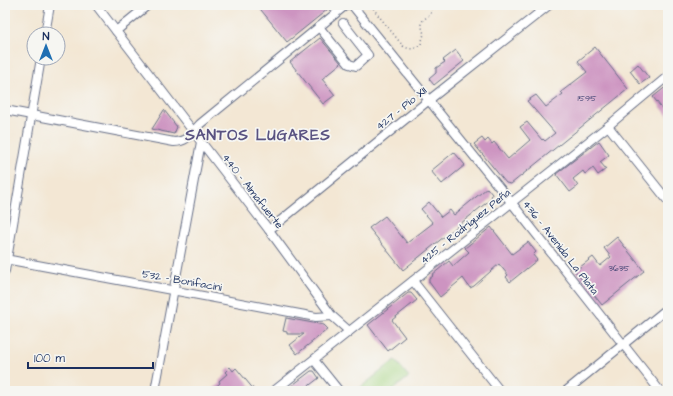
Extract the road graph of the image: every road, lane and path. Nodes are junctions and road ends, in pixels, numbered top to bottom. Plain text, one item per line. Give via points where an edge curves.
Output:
1 (50, 5) edge
2 (96, 5) edge
3 (148, 5) edge
4 (346, 5) edge
5 (352, 5) edge
6 (371, 5) edge
7 (430, 5) edge
8 (550, 5) edge
9 (343, 23) dead end
10 (46, 26) edge
11 (319, 27) junction
12 (116, 31) junction
13 (40, 66) edge
14 (668, 76) edge
15 (429, 100) junction
16 (5, 110) edge
17 (32, 115) junction
18 (608, 126) junction
19 (194, 132) junction
20 (201, 142) junction
21 (668, 201) edge
22 (511, 202) junction
23 (269, 230) junction
24 (6, 259) edge
25 (5, 271) edge
26 (413, 281) junction
27 (174, 290) junction
28 (668, 308) edge
29 (332, 316) junction
30 (349, 331) junction
31 (623, 344) junction
32 (314, 360) junction
33 (155, 391) edge
34 (274, 391) edge
35 (339, 391) edge
36 (500, 391) edge
37 (566, 391) edge
38 (660, 391) edge

1 - 10 street
2 - 12 street, 440 - Almafuerte
3 - 12 street
4 - 11 street
5 - 15 street, 436 - Avenida La Plata
6 - 7 path via 408,49 414,49 421,44 424,34 421,24 431,14
8 - 15 street, 427 - Pío XII
9 - 11 street via 368,55 356,66 349,64
11 - 19 street via 200,124
12 - 19 street, 440 - Almafuerte
13 - 17 street
14 - 18 street, 425 - Rodríguez Peña
15 - 22 street, 436 - Avenida La Plata
15 - 23 street, 427 - Pío XII
16 - 17 street
17 - 19 street via 174,142 184,140
17 - 24 street
18 - 21 street
18 - 22 street, 425 - Rodríguez Peña
19 - 20 street, 440 - Almafuerte
20 - 23 street, 440 - Almafuerte
20 - 27 street
22 - 26 street, 425 - Rodríguez Peña
22 - 31 street, 436 - Avenida La Plata
23 - 29 street, 440 - Almafuerte
24 - 25 street
24 - 27 street, 532 - Bonifacini
26 - 30 street, 425 - Rodríguez Peña
26 - 36 street
27 - 29 street, 532 - Bonifacini via 316,317
27 - 33 street
28 - 31 street
29 - 30 street
30 - 32 street, 425 - Rodríguez Peña
31 - 37 street
31 - 38 street, 436 - Avenida La Plata
32 - 34 street, 425 - Rodríguez Peña
32 - 35 street

